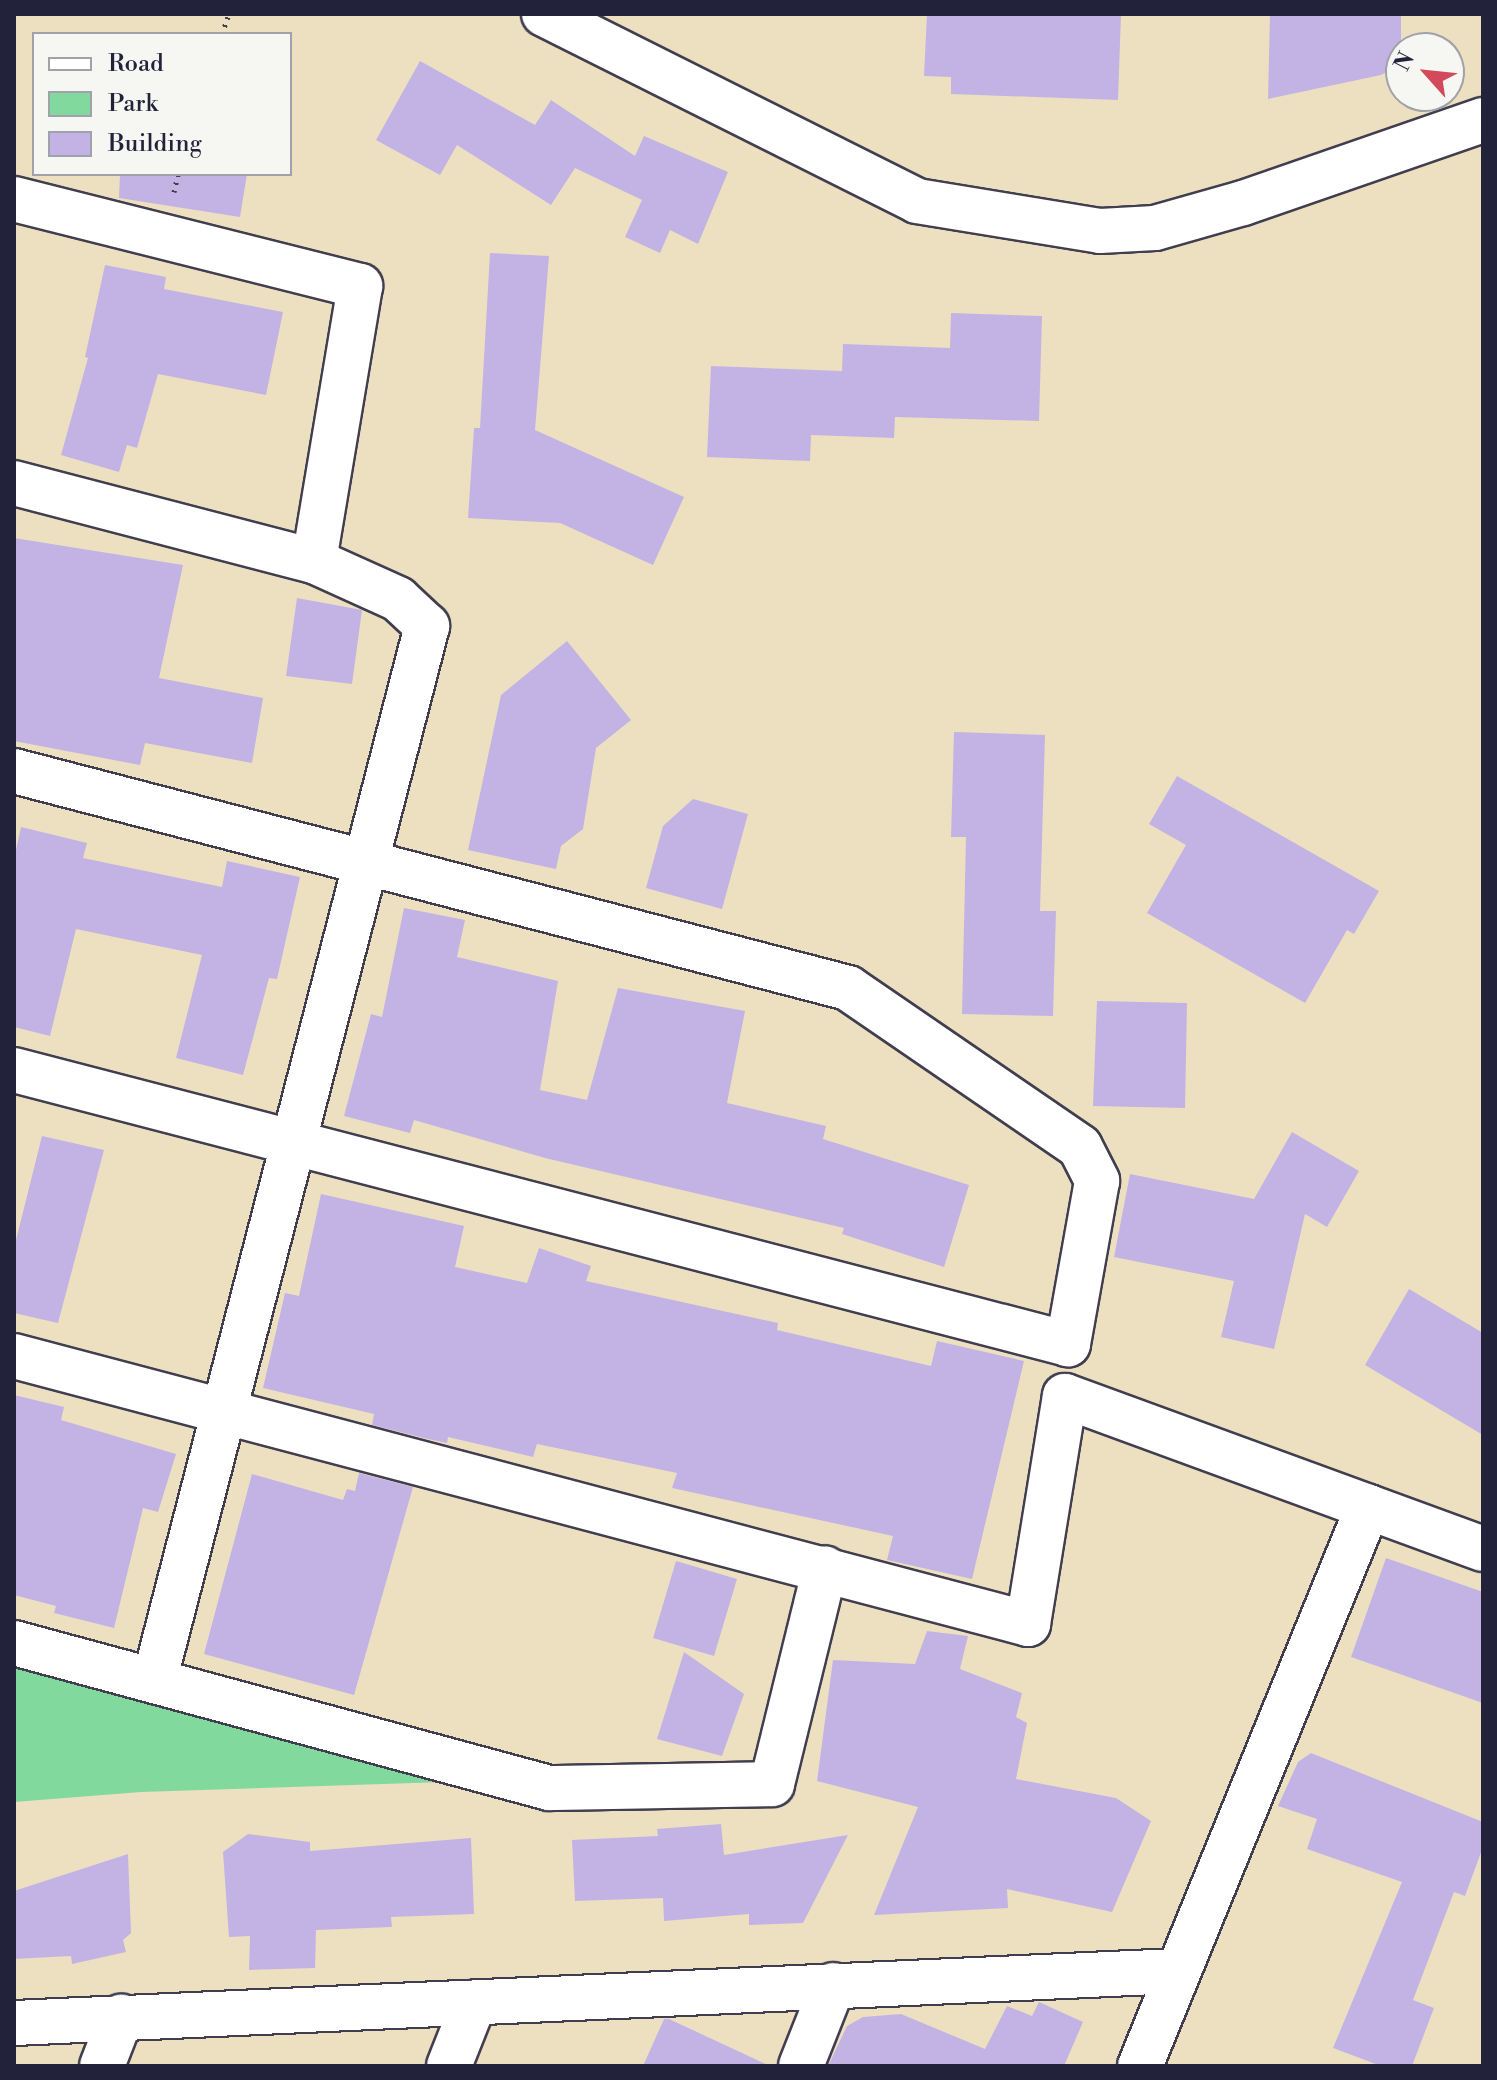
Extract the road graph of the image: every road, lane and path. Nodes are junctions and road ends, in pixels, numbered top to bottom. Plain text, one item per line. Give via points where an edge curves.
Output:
1 (544, 14) edge
2 (609, 28) edge
3 (1483, 120) edge
4 (14, 199) edge
5 (14, 483) edge
6 (314, 561) junction
7 (14, 771) edge
8 (369, 864) junction
9 (14, 1070) edge
10 (293, 1144) junction
11 (1068, 1344) junction
12 (14, 1356) edge
13 (1065, 1396) junction
14 (223, 1410) junction
15 (1368, 1507) junction
16 (1483, 1549) edge
17 (825, 1568) junction
18 (14, 1643) edge
19 (155, 1678) junction
20 (1176, 1971) junction
21 (833, 1985) junction
22 (474, 2003) junction
23 (121, 2017) junction
24 (14, 2023) edge
25 (102, 2066) edge
26 (449, 2066) edge
27 (801, 2066) edge
28 (1140, 2066) edge

1 - 2 street
2 - 3 street via 917,201 1100,231 1155,228 1243,203
4 - 6 street via 360,286
5 - 6 street
6 - 8 street via 398,599 427,626
7 - 8 street
8 - 10 street
8 - 11 street via 848,988 1080,1147 1097,1181
9 - 10 street
10 - 11 street
10 - 14 street
11 - 13 street
12 - 14 street
13 - 15 street
13 - 17 street via 1028,1624
14 - 17 street
14 - 19 street
15 - 16 street
15 - 20 street
17 - 19 street via 772,1784 549,1788
18 - 19 street
20 - 21 street
20 - 28 street
21 - 22 street
21 - 27 street
22 - 23 street
22 - 26 street
23 - 24 street
23 - 25 street

